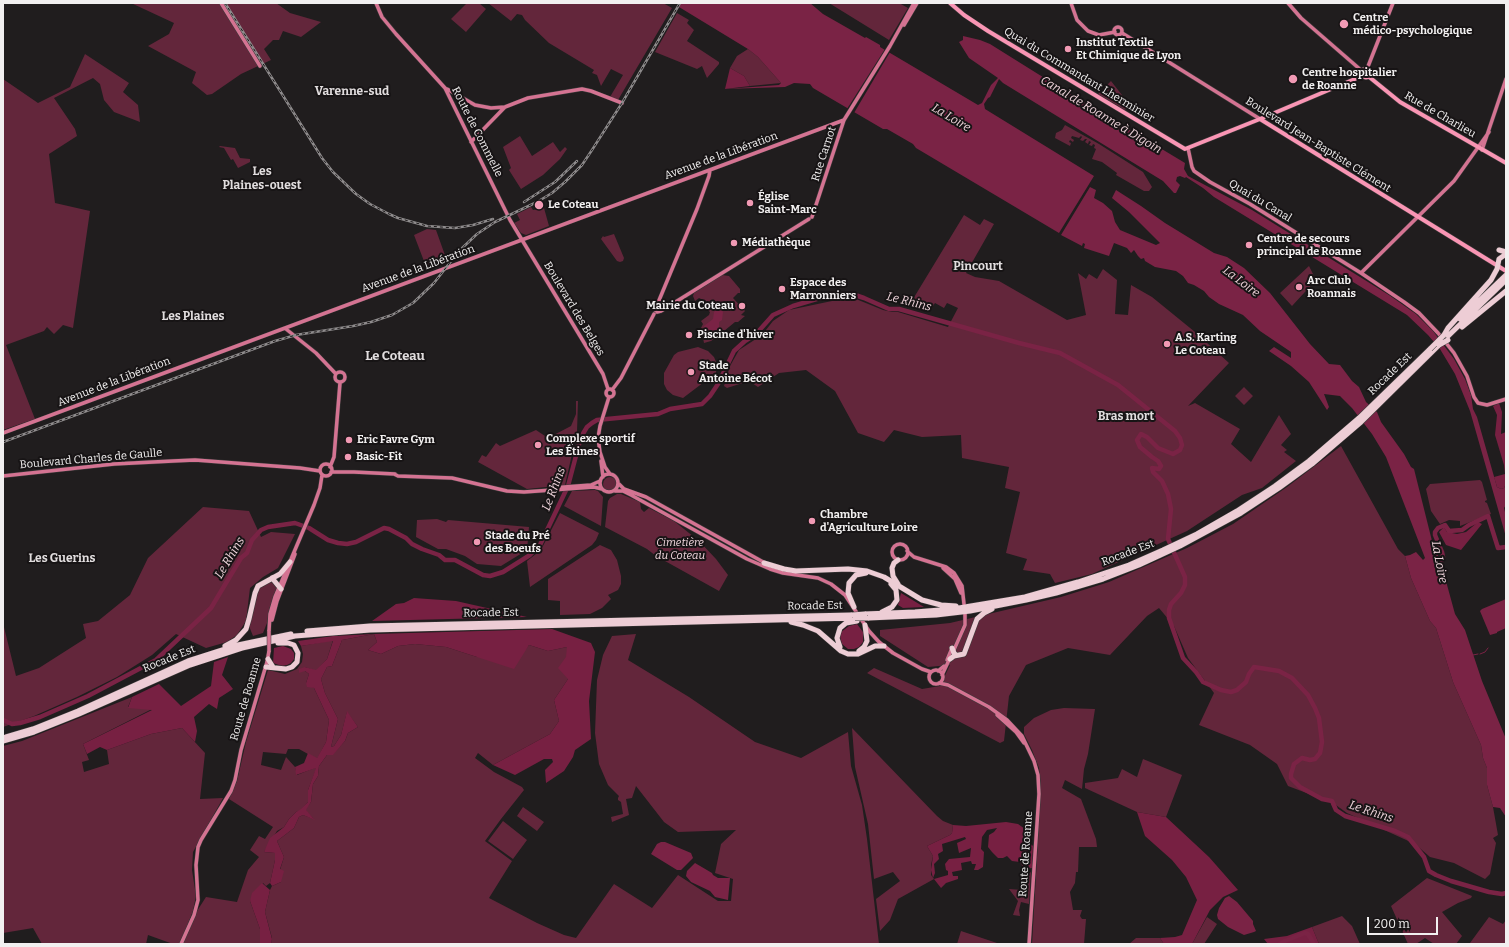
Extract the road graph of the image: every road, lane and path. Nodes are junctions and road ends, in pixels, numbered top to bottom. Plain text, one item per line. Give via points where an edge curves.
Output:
1 (221, 3) edge
2 (376, 3) edge
3 (946, 3) edge
4 (950, 3) edge
5 (1071, 3) edge
6 (1288, 3) edge
7 (1393, 3) edge
8 (915, 4) edge
9 (962, 13) junction
10 (1115, 32) junction
11 (1122, 34) junction
12 (260, 66) dead end
13 (1367, 69) junction
14 (1362, 73) junction
15 (1368, 76) junction
16 (1506, 79) edge
17 (445, 88) junction
18 (622, 103) dead end
19 (505, 107) junction
20 (1260, 119) junction
21 (843, 122) junction
22 (471, 142) junction
23 (1188, 148) junction
24 (1480, 149) junction
25 (1506, 163) edge
26 (710, 170) junction
27 (1418, 217) junction
28 (522, 240) junction
29 (1499, 250) dead end
30 (1506, 253) edge
31 (1499, 259) junction
32 (1489, 260) junction
33 (1498, 265) junction
34 (1504, 270) edge
35 (1361, 273) junction
36 (1506, 275) edge
37 (1506, 280) edge
38 (1504, 292) edge
39 (656, 312) junction
40 (286, 329) junction
41 (1446, 338) junction
42 (1431, 350) junction
43 (336, 374) junction
44 (340, 383) junction
45 (610, 390) junction
46 (1506, 398) edge
47 (3, 433) edge
48 (334, 452) junction
49 (600, 452) junction
50 (326, 464) junction
51 (321, 466) junction
52 (331, 467) junction
53 (300, 468) junction
54 (331, 472) junction
55 (354, 472) junction
56 (323, 474) junction
57 (610, 474) junction
58 (3, 476) edge
59 (603, 477) junction
60 (600, 481) junction
61 (619, 484) junction
62 (576, 487) junction
63 (602, 489) junction
64 (615, 491) junction
65 (295, 552) junction
66 (907, 552) junction
67 (1164, 552) junction
68 (914, 557) junction
69 (905, 558) junction
70 (898, 560) junction
71 (290, 562) junction
72 (764, 563) junction
73 (796, 574) junction
74 (272, 578) junction
75 (281, 587) junction
76 (902, 589) junction
77 (1014, 603) junction
78 (966, 605) junction
79 (854, 607) junction
80 (965, 613) dead end
81 (878, 614) junction
82 (854, 618) junction
83 (869, 618) junction
84 (782, 620) junction
85 (615, 622) junction
86 (589, 623) junction
87 (865, 626) junction
88 (884, 646) junction
89 (242, 648) junction
90 (219, 650) junction
91 (954, 652) junction
92 (268, 659) junction
93 (950, 659) joint
94 (266, 667) junction
95 (273, 667) junction
96 (922, 669) junction
97 (938, 670) junction
98 (931, 672) junction
99 (942, 676) junction
100 (929, 677) junction
101 (939, 683) junction
102 (948, 685) junction
103 (34, 730) junction
104 (3, 738) edge
105 (3, 742) edge
106 (181, 944) edge
107 (1029, 944) edge

1 - 12 street
2 - 17 street, Route de Commelle via 382,17
3 - 9 main road, Quai du Commandant Lherminier
4 - 9 main road, Quai du Commandant Lherminier
5 - 10 street via 1077,20 1088,32 1099,35
6 - 14 street
7 - 13 street
8 - 21 street
9 - 23 main road, Quai du Commandant Lherminier via 1175,144
10 - 11 street, Boulevard Jean-Baptiste Clément via 1118,35
10 - 11 street, Boulevard Jean-Baptiste Clément via 1119,28
11 - 20 street, Boulevard Jean-Baptiste Clément
13 - 14 main road
13 - 15 main road via 1370,72
14 - 15 main road via 1365,78
14 - 20 main road
15 - 24 main road, Rue de Charlieu via 1397,100
16 - 24 street
17 - 19 street via 481,107
17 - 22 street, Route de Commelle
18 - 19 street via 582,89 522,100
19 - 22 street
20 - 23 main road
20 - 27 main road, Boulevard Jean-Baptiste Clément
21 - 26 street, Avenue de la Libération
21 - 39 street, Rue Carnot via 811,218
22 - 28 street, Route de Commelle
23 - 35 street, Quai du Canal via 1194,171
24 - 25 main road, Rue de Charlieu
24 - 27 street via 1454,181
26 - 28 street, Avenue de la Libération
26 - 39 street via 699,205
27 - 32 main road, Boulevard Jean-Baptiste Clément
27 - 35 street
28 - 40 street, Avenue de la Libération
28 - 45 street, Boulevard des Belges via 603,374
29 - 30 highway
30 - 31 highway
31 - 32 main road
31 - 33 highway
32 - 33 main road, Boulevard Jean-Baptiste Clément
33 - 34 main road, Boulevard Jean-Baptiste Clément
33 - 41 highway via 1491,280 1448,328
35 - 46 street, Quai du Canal via 1404,302 1438,333 1458,359 1476,400 1481,405
36 - 41 highway, Rocade Est
37 - 41 highway, Rocade Est
38 - 41 highway
39 - 45 street via 621,378
40 - 43 street via 316,353
40 - 47 street, Avenue de la Libération via 236,345
41 - 42 highway, Rocade Est, bridge
41 - 42 highway, Rocade Est, bridge
42 - 67 highway, Rocade Est via 1383,398 1279,488 1241,513
43 - 44 street via 335,379
43 - 44 street via 341,372 345,375
44 - 48 street
45 - 49 street, Boulevard des Belges via 606,394 609,397 598,438
48 - 50 street
48 - 52 street
49 - 57 street
49 - 59 street
50 - 51 street, Boulevard Charles de Gaulle
50 - 52 street
51 - 53 street, Boulevard Charles de Gaulle
51 - 56 street
52 - 54 street
52 - 55 street
53 - 56 street, Boulevard Charles de Gaulle
53 - 58 street, Boulevard Charles de Gaulle via 173,460
54 - 55 street
54 - 56 street
55 - 62 street via 452,478 507,491
56 - 65 street
57 - 59 street
57 - 61 street via 616,477
59 - 60 street
60 - 62 street
60 - 63 street
61 - 64 street
61 - 72 street
62 - 63 street
63 - 64 street via 608,493
64 - 73 street via 632,495 758,564 778,572
65 - 71 street
65 - 75 street
66 - 68 street
66 - 69 street
66 - 70 street via 902,545 895,546 892,554
67 - 77 highway, Rocade Est via 1102,579
67 - 78 highway, Rocade Est via 1056,589 1025,597
68 - 69 street
68 - 78 street via 951,571 962,586
69 - 70 street
70 - 76 highway via 892,566 892,571 894,579
71 - 74 highway via 280,574
71 - 75 street
72 - 73 street
72 - 76 highway via 796,571 861,570 884,577
73 - 79 street via 818,578 831,584 845,595
74 - 75 highway
74 - 90 highway via 256,590 243,633
75 - 92 street, Route de Roanne, bridge via 272,606 269,622
76 - 78 highway via 934,604
77 - 83 highway, Rocade Est via 936,615
77 - 91 highway via 981,615 974,624 965,652 962,655
78 - 81 highway, Rocade Est via 935,611
79 - 81 highway via 848,589 850,580 858,573 872,574 892,584 897,594 892,607
79 - 87 street
80 - 91 street
81 - 83 highway, Rocade Est
82 - 83 highway, Rocade Est, bridge
82 - 84 highway, Rocade Est
82 - 85 highway, Rocade Est
82 - 87 highway via 838,631 836,638 841,648 856,652 864,647 867,638
84 - 85 highway, Rocade Est
84 - 88 highway via 813,629 848,654 858,654 876,646
85 - 86 highway, Rocade Est
86 - 89 highway, Rocade Est via 345,631 295,636
86 - 90 highway, Rocade Est via 346,627 265,638
87 - 88 street
88 - 96 street
89 - 95 highway via 281,642 294,645 298,656 295,665 286,669
89 - 103 highway, Rocade Est via 169,673 79,714
90 - 103 highway, Rocade Est via 168,669
91 - 93 highway
91 - 97 street
92 - 94 street, Route de Roanne
92 - 95 highway
93 - 99 street
94 - 95 highway
94 - 106 street, Route de Roanne via 231,791 198,847 198,900
96 - 98 street
96 - 100 street
97 - 98 street
97 - 99 street
98 - 100 street
99 - 101 street
99 - 102 street
100 - 101 street via 932,683
101 - 102 street
102 - 107 street, Route de Roanne via 1007,720 1026,742 1035,765 1039,794
103 - 104 highway
103 - 105 highway

